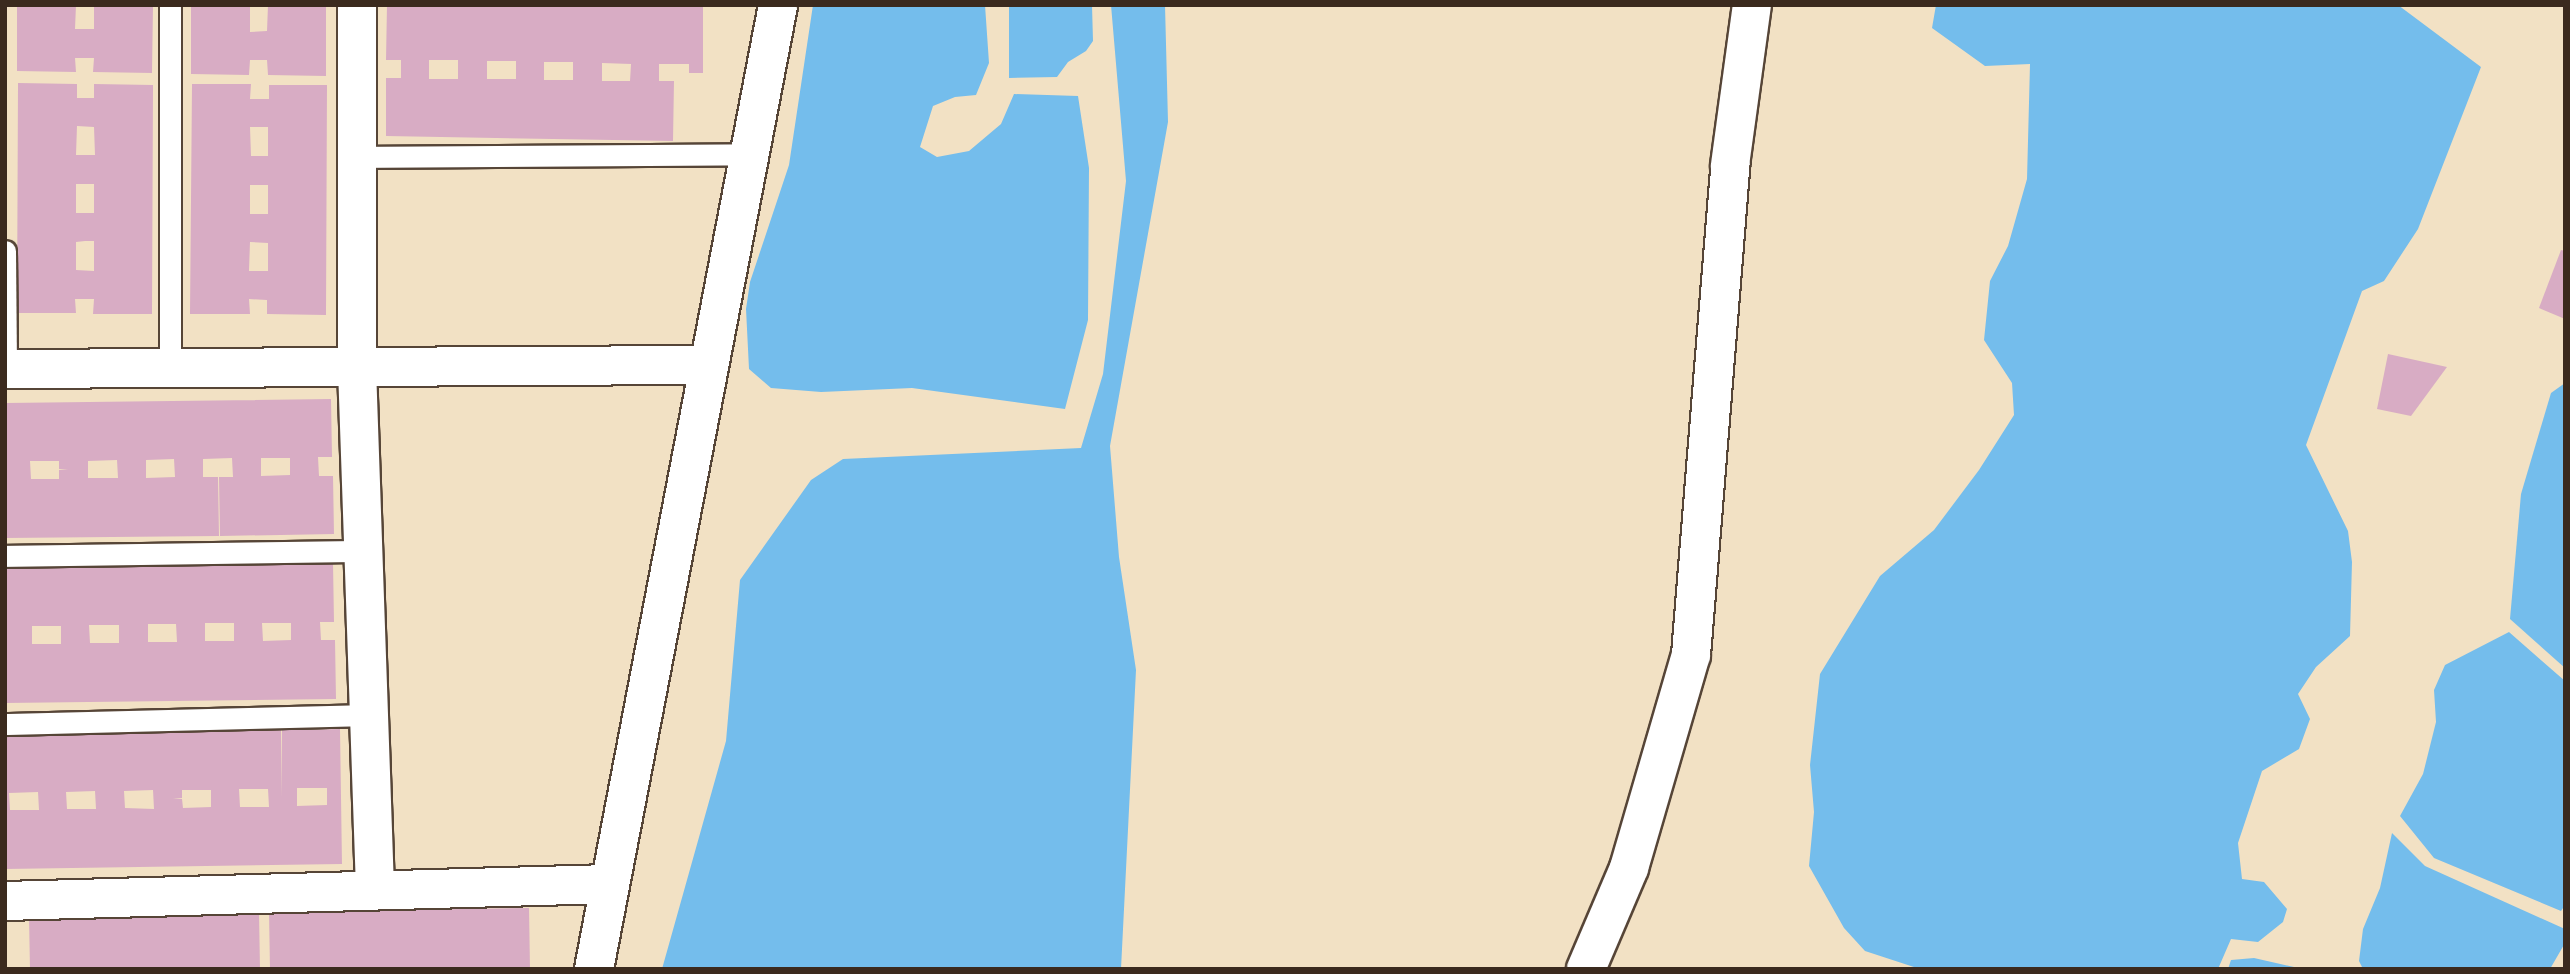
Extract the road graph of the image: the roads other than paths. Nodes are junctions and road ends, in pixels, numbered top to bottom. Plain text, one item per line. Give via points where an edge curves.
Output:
1 (170, 5) edge
2 (358, 5) edge
3 (778, 5) edge
4 (1752, 5) edge
5 (750, 154) junction
6 (357, 157) junction
7 (5, 251) edge
8 (709, 365) junction
9 (170, 368) junction
10 (357, 368) junction
11 (6, 369) edge
12 (363, 551) junction
13 (5, 556) edge
14 (369, 715) junction
15 (5, 724) edge
16 (610, 884) junction
17 (375, 889) junction
18 (5, 901) edge
19 (594, 969) edge
20 (1586, 969) edge

1 - 9 lane
2 - 6 street
3 - 5 street
4 - 20 street via 1730,165 1691,656 1629,868
5 - 6 lane
5 - 8 street
6 - 10 street
7 - 11 lane
8 - 10 street
8 - 16 street
9 - 10 street
9 - 11 street
10 - 12 street
12 - 13 lane
12 - 14 street
14 - 15 lane
14 - 17 street
16 - 17 street
16 - 19 street
17 - 18 street

